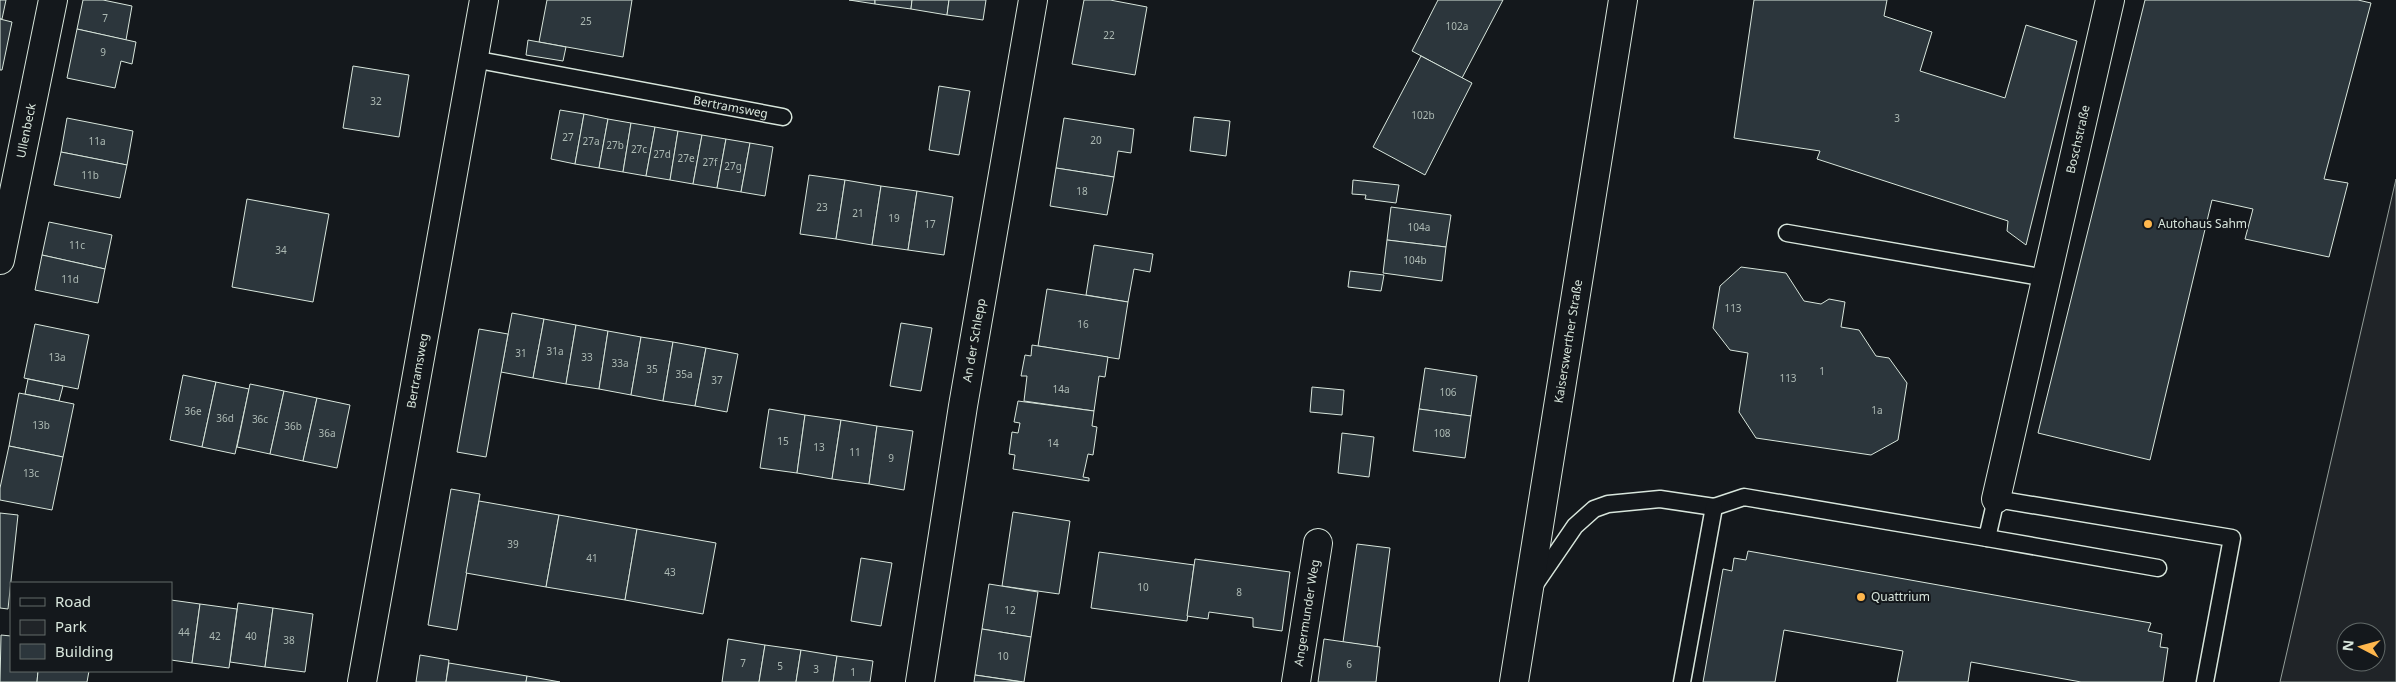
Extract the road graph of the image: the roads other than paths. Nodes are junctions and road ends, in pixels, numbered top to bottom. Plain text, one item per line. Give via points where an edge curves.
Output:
1 (53, 0) edge
2 (484, 0) edge
3 (1033, 0) edge
4 (1623, 0) edge
5 (2110, 0) edge
6 (473, 59) junction
7 (783, 117) dead end
8 (1787, 233) dead end
9 (0, 260) edge
10 (2046, 278) junction
11 (1996, 499) junction
12 (1714, 507) junction
13 (1987, 538) junction
14 (1318, 543) dead end
15 (2158, 568) dead end
16 (1528, 598) junction
17 (362, 682) edge
18 (920, 682) edge
19 (1296, 682) edge
20 (1514, 682) edge
21 (1682, 682) edge
22 (2205, 682) edge

1 - 9 street, Ullenbeck
2 - 6 street, Bertramsweg
3 - 18 street, An der Schlepp via 963,406
4 - 16 street, Kaiserswerther Straße
5 - 10 street, Boschstraße
6 - 7 lane, Bertramsweg
6 - 17 street, Bertramsweg
8 - 10 lane
10 - 11 street, Boschstraße
11 - 13 lane
11 - 22 lane via 2232,538
12 - 13 lane via 1744,497
12 - 16 lane via 1660,499 1608,504 1594,509 1575,526 1542,571
12 - 21 lane
13 - 15 lane
14 - 19 street, Angermunder Weg
16 - 20 street, Kaiserswerther Straße

